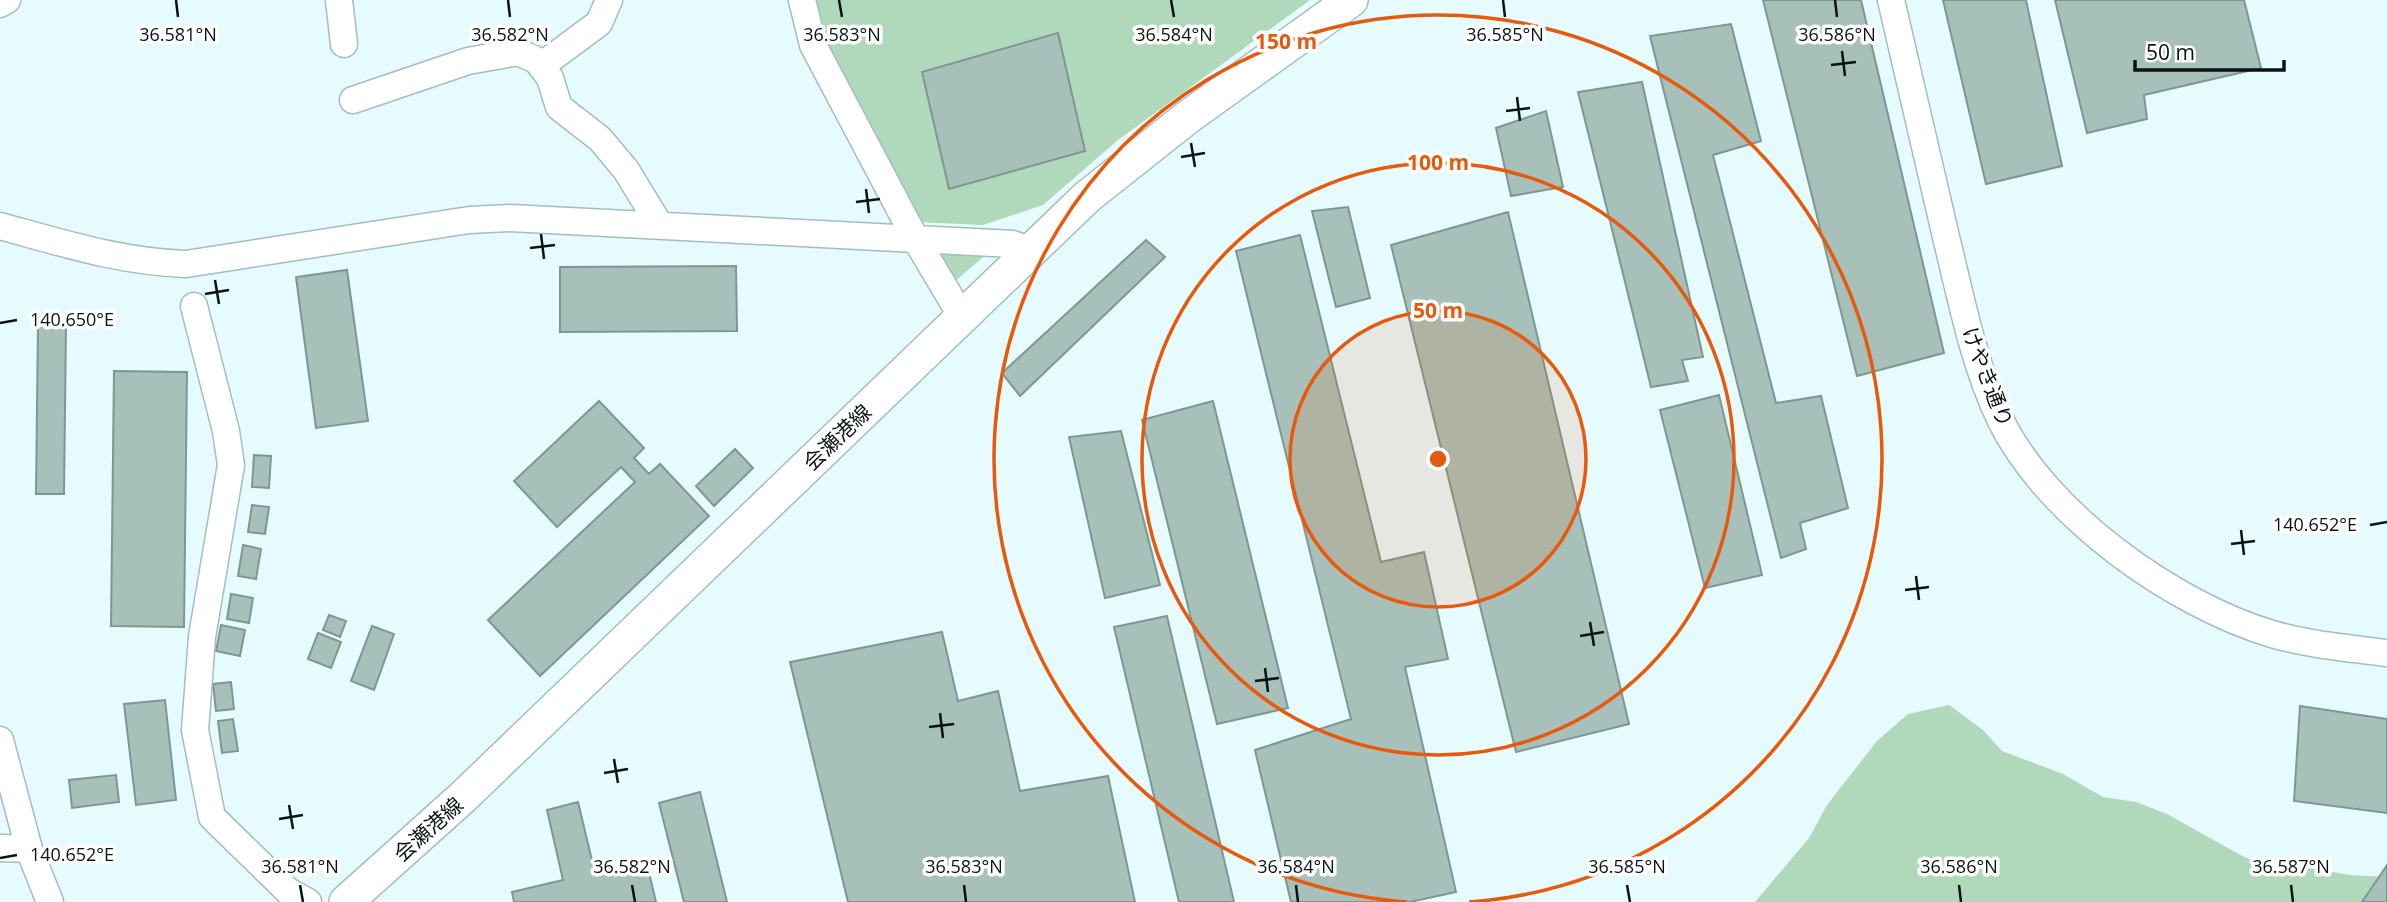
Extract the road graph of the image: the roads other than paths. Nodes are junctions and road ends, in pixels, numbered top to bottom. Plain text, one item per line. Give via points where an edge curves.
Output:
1 (7, 0) edge
2 (339, 0) edge
3 (609, 0) edge
4 (802, 0) edge
5 (1350, 0) edge
6 (1891, 0) edge
7 (0, 4) edge
8 (344, 44) dead end
9 (541, 66) junction
10 (353, 100) dead end
11 (659, 224) junction
12 (0, 226) edge
13 (915, 239) junction
14 (1031, 251) junction
15 (194, 306) dead end
16 (962, 317) junction
17 (2387, 653) edge
18 (0, 740) edge
19 (0, 848) edge
20 (29, 849) junction
21 (50, 902) edge
22 (308, 902) edge
23 (346, 902) edge

1 - 7 street
2 - 8 street
3 - 9 street via 599,23
4 - 13 street via 813,45
5 - 14 main road, 会瀬港線 via 1129,162
6 - 17 street, けやき通り via 1969,332 2000,419 2022,458 2050,493 2092,532 2207,608 2312,644
9 - 10 street via 518,52 468,61
9 - 11 street via 559,107 626,170
11 - 12 street via 469,220 186,264 107,256
11 - 13 street
13 - 14 street via 1013,243
13 - 16 street
14 - 16 main road, 会瀬港線
15 - 22 street via 231,465 202,637 195,730 212,817 288,891
16 - 23 main road, 会瀬港線 via 463,797
18 - 20 street
19 - 20 street
20 - 21 street

